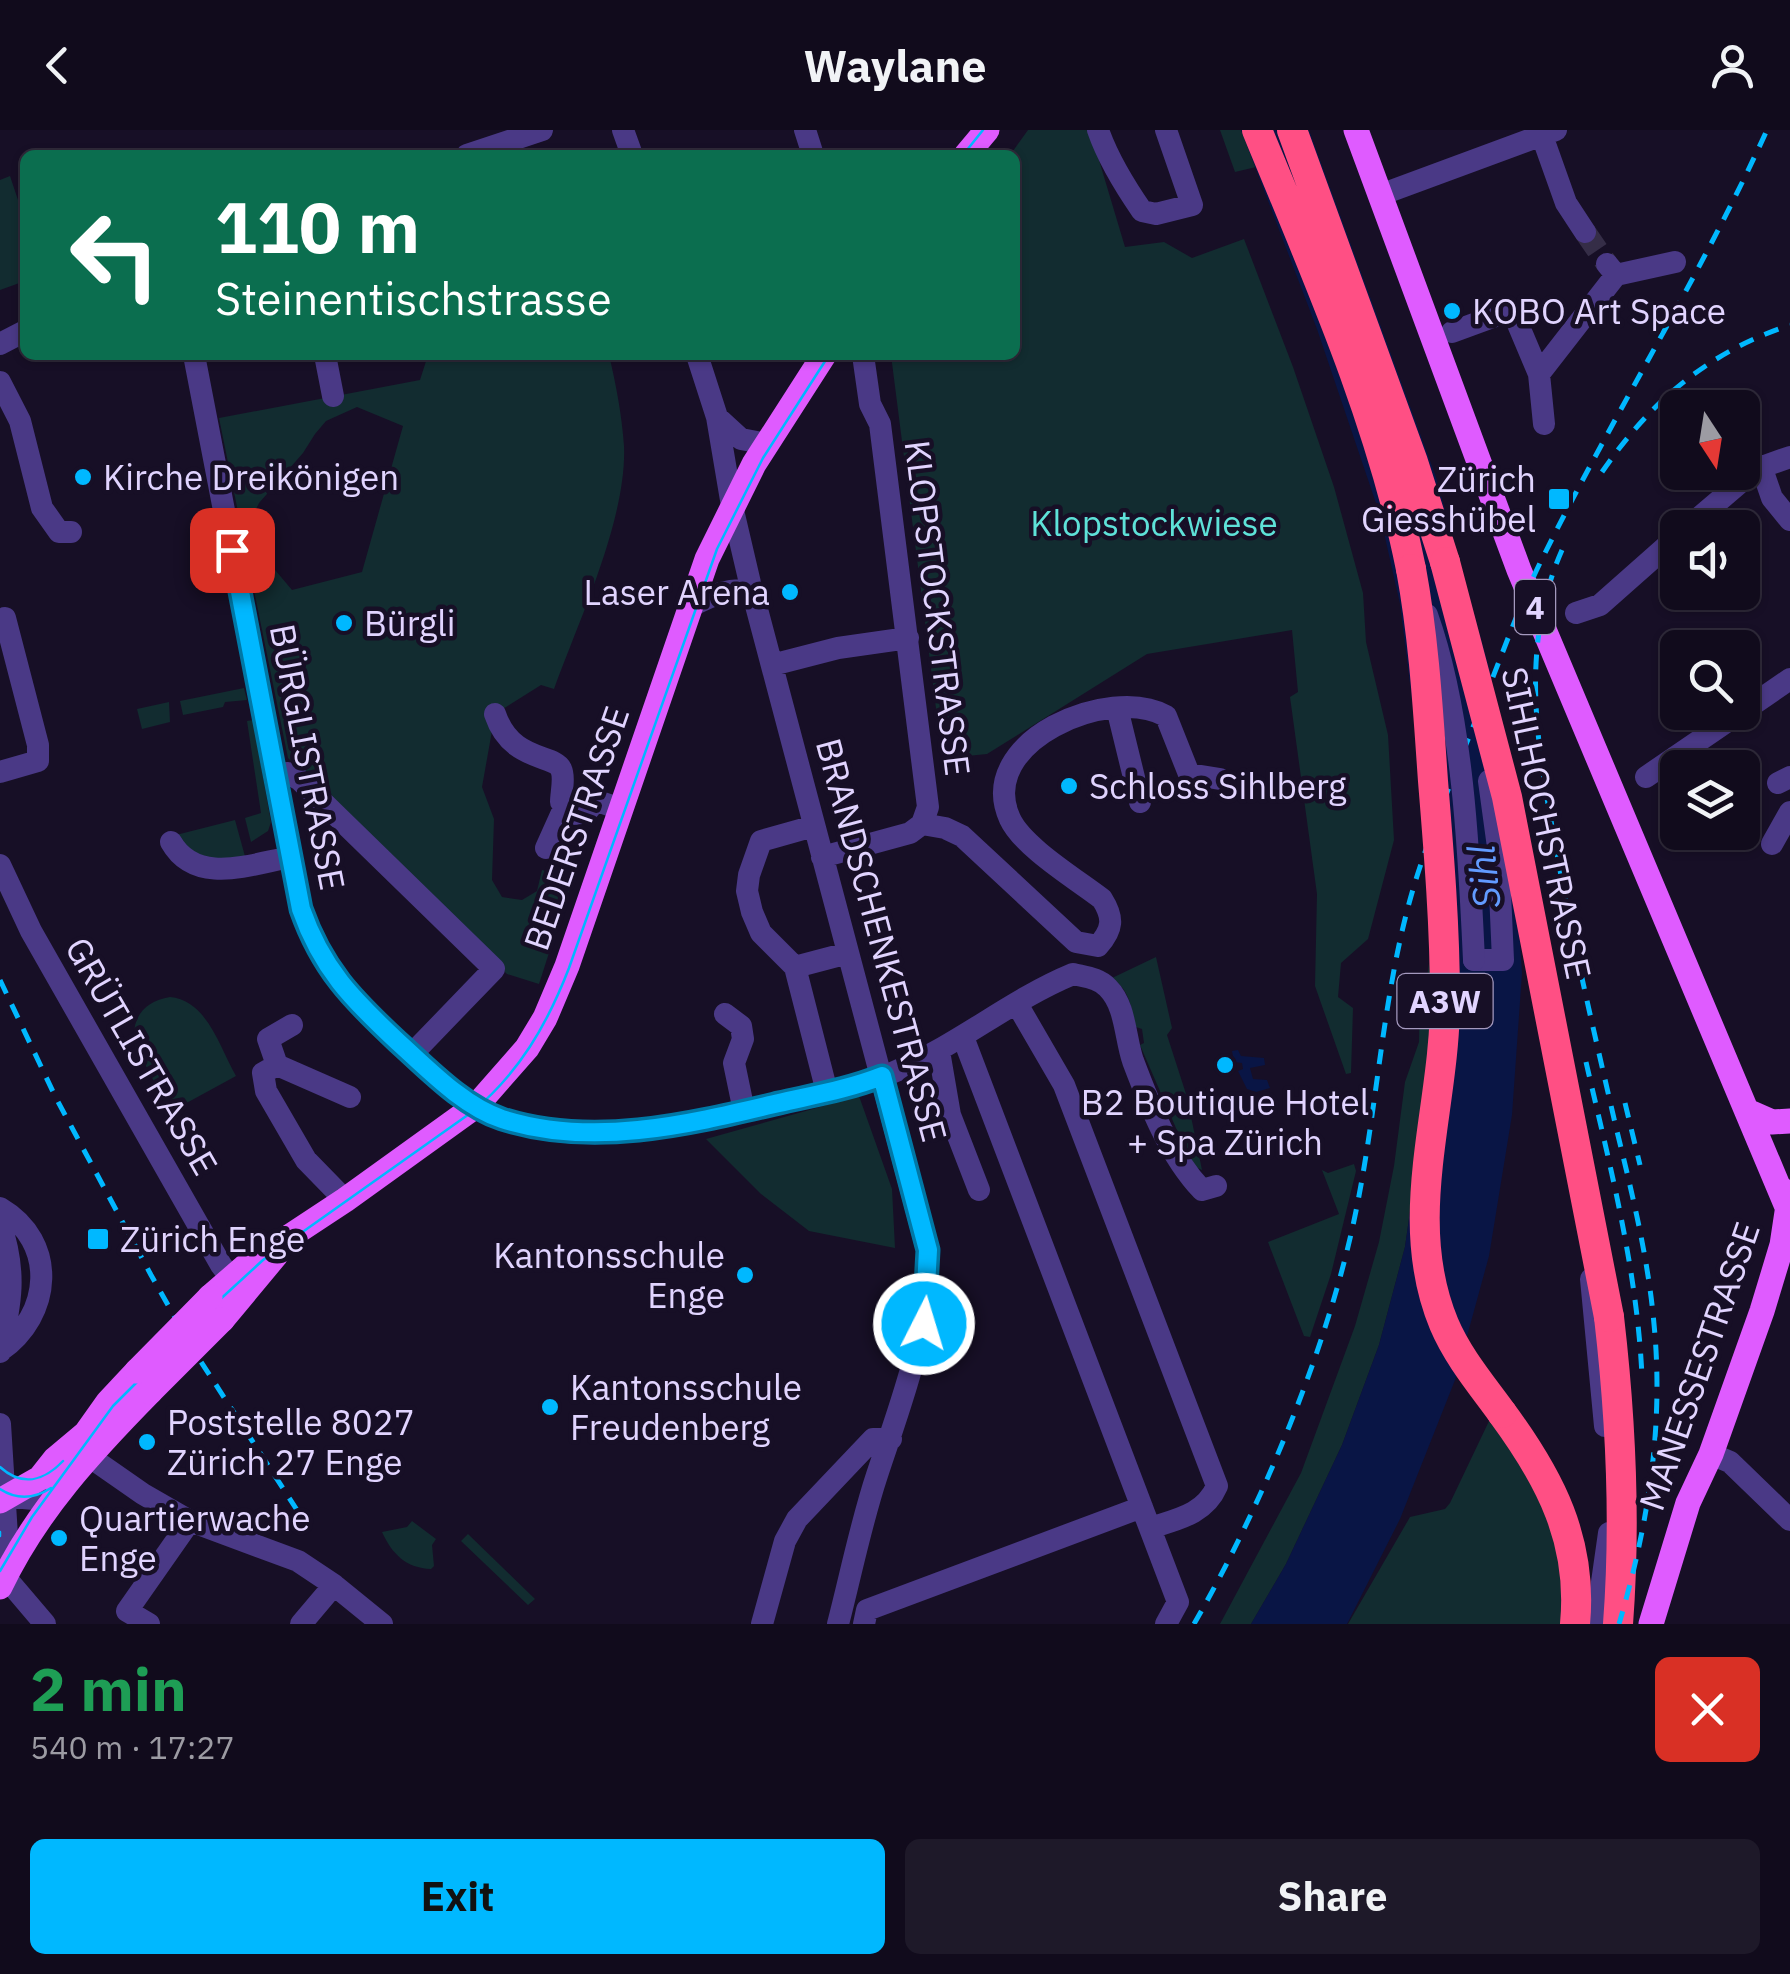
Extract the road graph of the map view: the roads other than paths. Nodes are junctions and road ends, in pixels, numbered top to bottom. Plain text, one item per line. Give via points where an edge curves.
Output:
1 (542, 130) edge
2 (986, 130) edge
3 (1098, 130) edge
4 (1166, 130) edge
5 (1257, 130) edge
6 (1292, 130) edge
7 (1356, 130) edge
8 (1546, 132) edge
9 (496, 137) edge
10 (970, 150) edge
11 (1380, 195) junction
12 (1585, 232) tunnel mouth
13 (1675, 262) dead end
14 (1452, 332) dead end
15 (195, 360) edge
16 (327, 360) edge
17 (699, 360) edge
18 (821, 360) edge
19 (864, 360) edge
20 (1539, 374) junction
21 (0, 382) edge
22 (334, 396) dead end
23 (718, 417) junction
24 (1544, 424) dead end
25 (767, 444) junction
26 (1790, 456) edge
27 (1762, 466) junction
28 (732, 506) junction
29 (1709, 510) edge
30 (1790, 520) edge
31 (72, 532) dead end
32 (1660, 552) edge
33 (1445, 562) junction
34 (1411, 569) junction
35 (752, 590) junction
36 (690, 607) junction
37 (1576, 613) dead end
38 (5, 618) dead end
39 (908, 638) junction
40 (772, 665) junction
41 (1790, 679) edge
42 (1760, 700) edge
43 (1117, 708) junction
44 (495, 714) dead end
45 (1715, 730) edge
46 (0, 772) edge
47 (275, 774) junction
48 (1646, 777) dead end
49 (1220, 779) dead end
50 (1140, 802) dead end
51 (564, 808) junction
52 (621, 809) junction
53 (1790, 812) edge
54 (922, 824) junction
55 (814, 826) junction
56 (171, 842) dead end
57 (1772, 844) dead end
58 (546, 848) dead end
59 (291, 857) junction
60 (822, 857) junction
61 (0, 865) edge
62 (848, 952) junction
63 (796, 967) junction
64 (1017, 1004) junction
65 (725, 1014) dead end
66 (292, 1025) dead end
67 (963, 1037) junction
68 (939, 1052) junction
69 (412, 1054) junction
70 (277, 1064) junction
71 (882, 1076) junction
72 (827, 1092) junction
73 (350, 1097) dead end
74 (476, 1106) junction
75 (744, 1111) junction
76 (1747, 1111) junction
77 (1790, 1120) edge
78 (1216, 1186) dead end
79 (979, 1190) dead end
80 (345, 1200) junction
81 (1591, 1200) dead end
82 (1789, 1204) edge
83 (0, 1208) edge
84 (0, 1223) edge
85 (237, 1287) junction
86 (0, 1351) edge
87 (143, 1381) junction
88 (0, 1424) edge
89 (890, 1439) junction
90 (86, 1444) junction
91 (1712, 1454) junction
92 (55, 1459) junction
93 (1, 1463) edge
94 (64, 1484) junction
95 (2, 1498) edge
96 (1146, 1517) junction
97 (190, 1520) junction
98 (1790, 1520) edge
99 (5, 1578) edge
100 (334, 1585) junction
101 (121, 1618) edge
102 (377, 1620) edge
103 (45, 1624) edge
104 (149, 1624) edge
105 (301, 1624) edge
106 (762, 1624) edge
107 (838, 1624) edge
108 (864, 1624) edge
109 (1166, 1624) edge
110 (1575, 1624) edge
111 (1596, 1624) edge
112 (1618, 1624) edge
113 (1651, 1624) edge

1 - 9 street
2 - 10 main road
3 - 4 street via 1135,202 1156,214 1192,205
5 - 34 highway, A3W via 1385,467
6 - 33 highway, SIHLHOCHSTRASSE / A3W
7 - 11 main road, MANESSESTRASSE / 4
8 - 11 street
8 - 12 street via 1566,204
11 - 76 main road, MANESSESTRASSE / 4 via 1519,570
13 - 20 street via 1612,270
14 - 20 street via 1512,310
15 - 47 street, BÜRGLISTRASSE
16 - 22 street
17 - 23 street, BRANDSCHENKESTRASSE
18 - 25 main road, BEDERSTRASSE
19 - 39 street, KLOPSTOCKSTRASSE via 880,424
20 - 24 street
21 - 31 street via 20,421 42,508 59,532
23 - 25 street via 741,439
23 - 28 street, BRANDSCHENKESTRASSE
25 - 28 main road, BEDERSTRASSE
26 - 27 street
27 - 29 street
27 - 30 street via 1772,498
28 - 35 street, BRANDSCHENKESTRASSE
28 - 36 main road, BEDERSTRASSE
32 - 37 street via 1600,605
33 - 34 street, bridge via 1494,818 1503,960 1474,960 1447,689
33 - 112 highway, SIHLHOCHSTRASSE / A3W, bridge via 1508,798 1609,1316 1622,1438
34 - 110 highway, A3W, bridge via 1445,949 1425,1250 1444,1323 1541,1468 1565,1522 1575,1563
35 - 36 street via 720,592
35 - 40 street, BRANDSCHENKESTRASSE
36 - 52 main road, BEDERSTRASSE
38 - 46 street via 38,761
39 - 40 street
39 - 54 street, KLOPSTOCKSTRASSE via 928,807
40 - 55 street, BRANDSCHENKESTRASSE
41 - 42 street
43 - 49 street via 1143,707 1166,716 1188,774
43 - 50 street
43 - 54 street via 1087,712 1029,742 1005,784 1017,832 1111,913 1111,930 1098,946 1076,942 962,836
44 - 51 street via 520,750 561,770
45 - 48 street
47 - 59 street, BÜRGLISTRASSE
47 - 69 street via 300,780 494,969
51 - 52 street via 584,814 594,800
51 - 58 street
52 - 74 main road, BEDERSTRASSE via 545,1018
53 - 57 street
54 - 60 street, KLOPSTOCKSTRASSE
55 - 60 street, BRANDSCHENKESTRASSE
55 - 63 street via 761,842 749,874 747,892 761,933
56 - 59 street via 181,857 210,870
59 - 69 street, BÜRGLISTRASSE via 301,909 322,960 348,995
60 - 62 street, BRANDSCHENKESTRASSE
61 - 85 street, GRÜTLISTRASSE via 31,931
62 - 63 street
62 - 71 street, BRANDSCHENKESTRASSE
63 - 72 street
64 - 67 street, BÜRGLISTRASSE
64 - 78 street, BÜRGLISTRASSE via 1073,974 1111,990 1132,1058 1182,1168 1202,1190
64 - 96 street via 1064,1085 1218,1486 1208,1505 1184,1517
65 - 75 street via 742,1026 734,1063
66 - 70 street via 268,1039
67 - 68 street, BÜRGLISTRASSE
67 - 96 street
68 - 71 street, BÜRGLISTRASSE
68 - 79 street via 950,1114
69 - 74 street, BÜRGLISTRASSE
70 - 73 street
70 - 80 street via 263,1073 266,1091 306,1160
71 - 72 street, BÜRGLISTRASSE
71 - 89 street, BRANDSCHENKESTRASSE via 928,1267 924,1324
72 - 75 street, BÜRGLISTRASSE
74 - 75 street, BÜRGLISTRASSE via 551,1129 604,1132
74 - 80 main road, BEDERSTRASSE
76 - 77 main road via 1772,1122
76 - 82 main road, MANESSESTRASSE / 4
80 - 85 main road, BEDERSTRASSE
81 - 111 street via 1590,1295 1610,1504
82 - 91 main road, MANESSESTRASSE / 4 via 1774,1275
83 - 86 street via 26,1229 36,1248 41,1288 30,1322
84 - 86 street via 12,1285
85 - 87 main road, BEDERSTRASSE, bridge via 210,1298
85 - 87 main road, BEDERSTRASSE, bridge via 222,1320
87 - 90 main road, BEDERSTRASSE via 108,1402
88 - 93 street
89 - 106 street via 873,1439 798,1519 784,1541
89 - 107 street, BRANDSCHENKESTRASSE
90 - 92 main road, BEDERSTRASSE
90 - 94 main road, BEDERSTRASSE
90 - 97 street via 144,1494
91 - 98 street via 1730,1462
91 - 113 main road, MANESSESTRASSE / 4 via 1688,1503
92 - 93 street via 24,1477
92 - 95 main road, BEDERSTRASSE via 40,1478
93 - 95 street
94 - 95 street via 34,1499
94 - 99 main road, BEDERSTRASSE
95 - 99 street
96 - 108 street via 867,1610
96 - 109 street via 1178,1602
97 - 100 street via 298,1561
97 - 101 street
99 - 103 street
100 - 102 street
100 - 105 street
101 - 104 street

